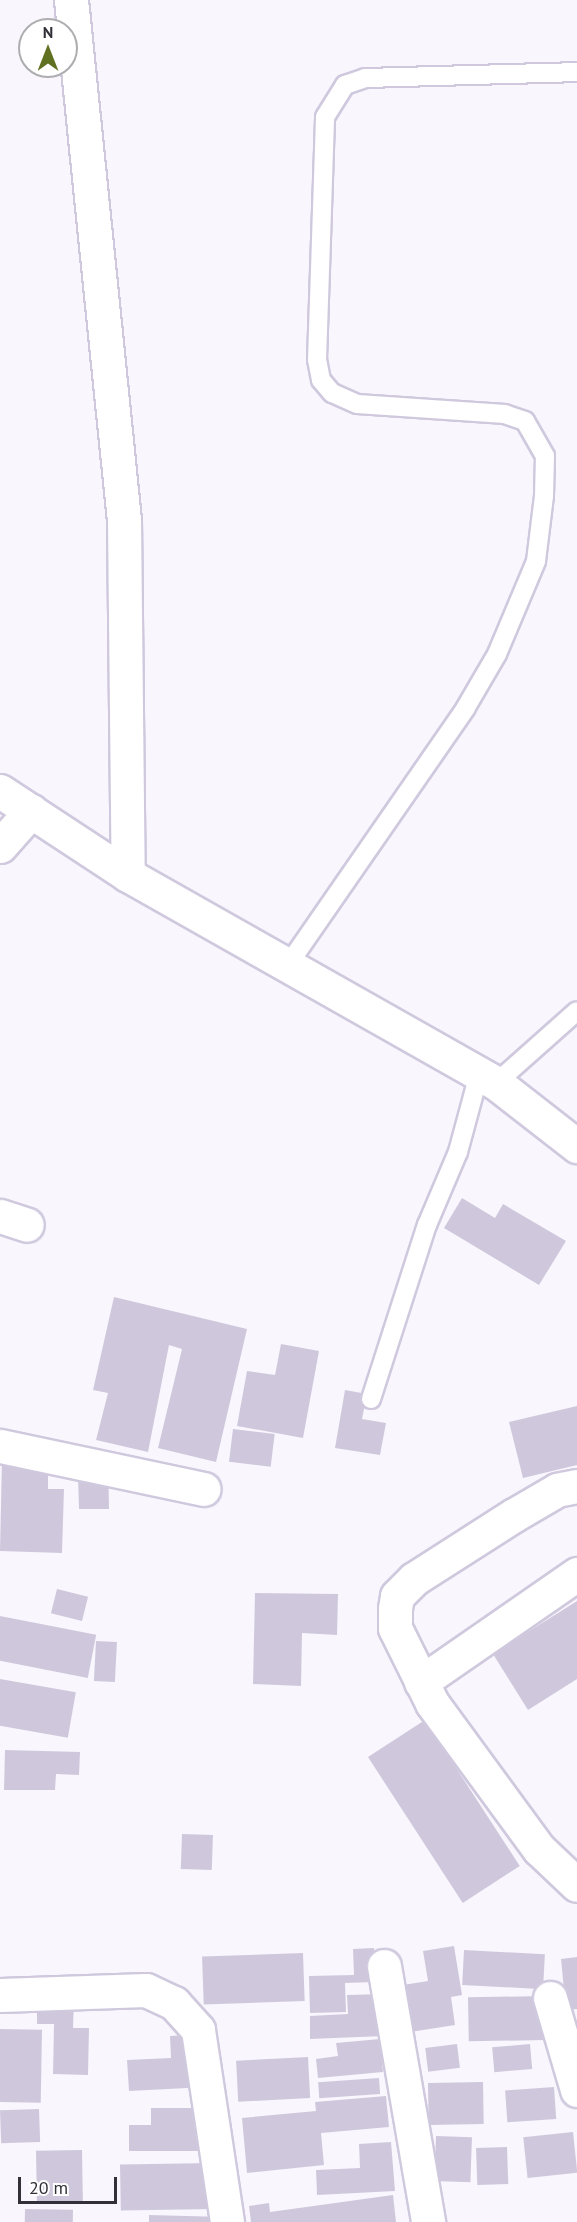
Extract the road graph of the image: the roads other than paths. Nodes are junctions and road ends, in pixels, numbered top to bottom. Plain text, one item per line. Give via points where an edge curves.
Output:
1 (72, 0) edge
2 (577, 72) edge
3 (0, 791) edge
4 (31, 811) junction
5 (0, 846) edge
6 (128, 875) junction
7 (290, 962) junction
8 (577, 1011) edge
9 (488, 1078) junction
10 (577, 1146) edge
11 (371, 1399) dead end
12 (0, 1446) edge
13 (577, 1486) edge
14 (204, 1489) dead end
15 (577, 1574) edge
16 (421, 1682) junction
17 (577, 1885) edge
18 (384, 1966) dead end
19 (0, 1995) edge
20 (550, 1998) dead end
21 (577, 2090) edge
22 (227, 2222) edge
23 (428, 2222) edge

1 - 6 street via 124,520
2 - 7 lane via 365,78 345,85 325,117 317,360 321,380 332,393 357,404 505,414 525,421 545,456 544,496 536,561 497,654
3 - 4 street
4 - 5 street
4 - 6 street
6 - 7 street
7 - 9 street
8 - 9 lane
9 - 10 street
9 - 11 lane via 427,1225
12 - 14 street
13 - 16 street via 557,1490 514,1515 397,1596 394,1628
15 - 16 street
16 - 17 street via 539,1849
18 - 23 street
19 - 22 street via 146,1990 174,2002 198,2030
20 - 21 street

